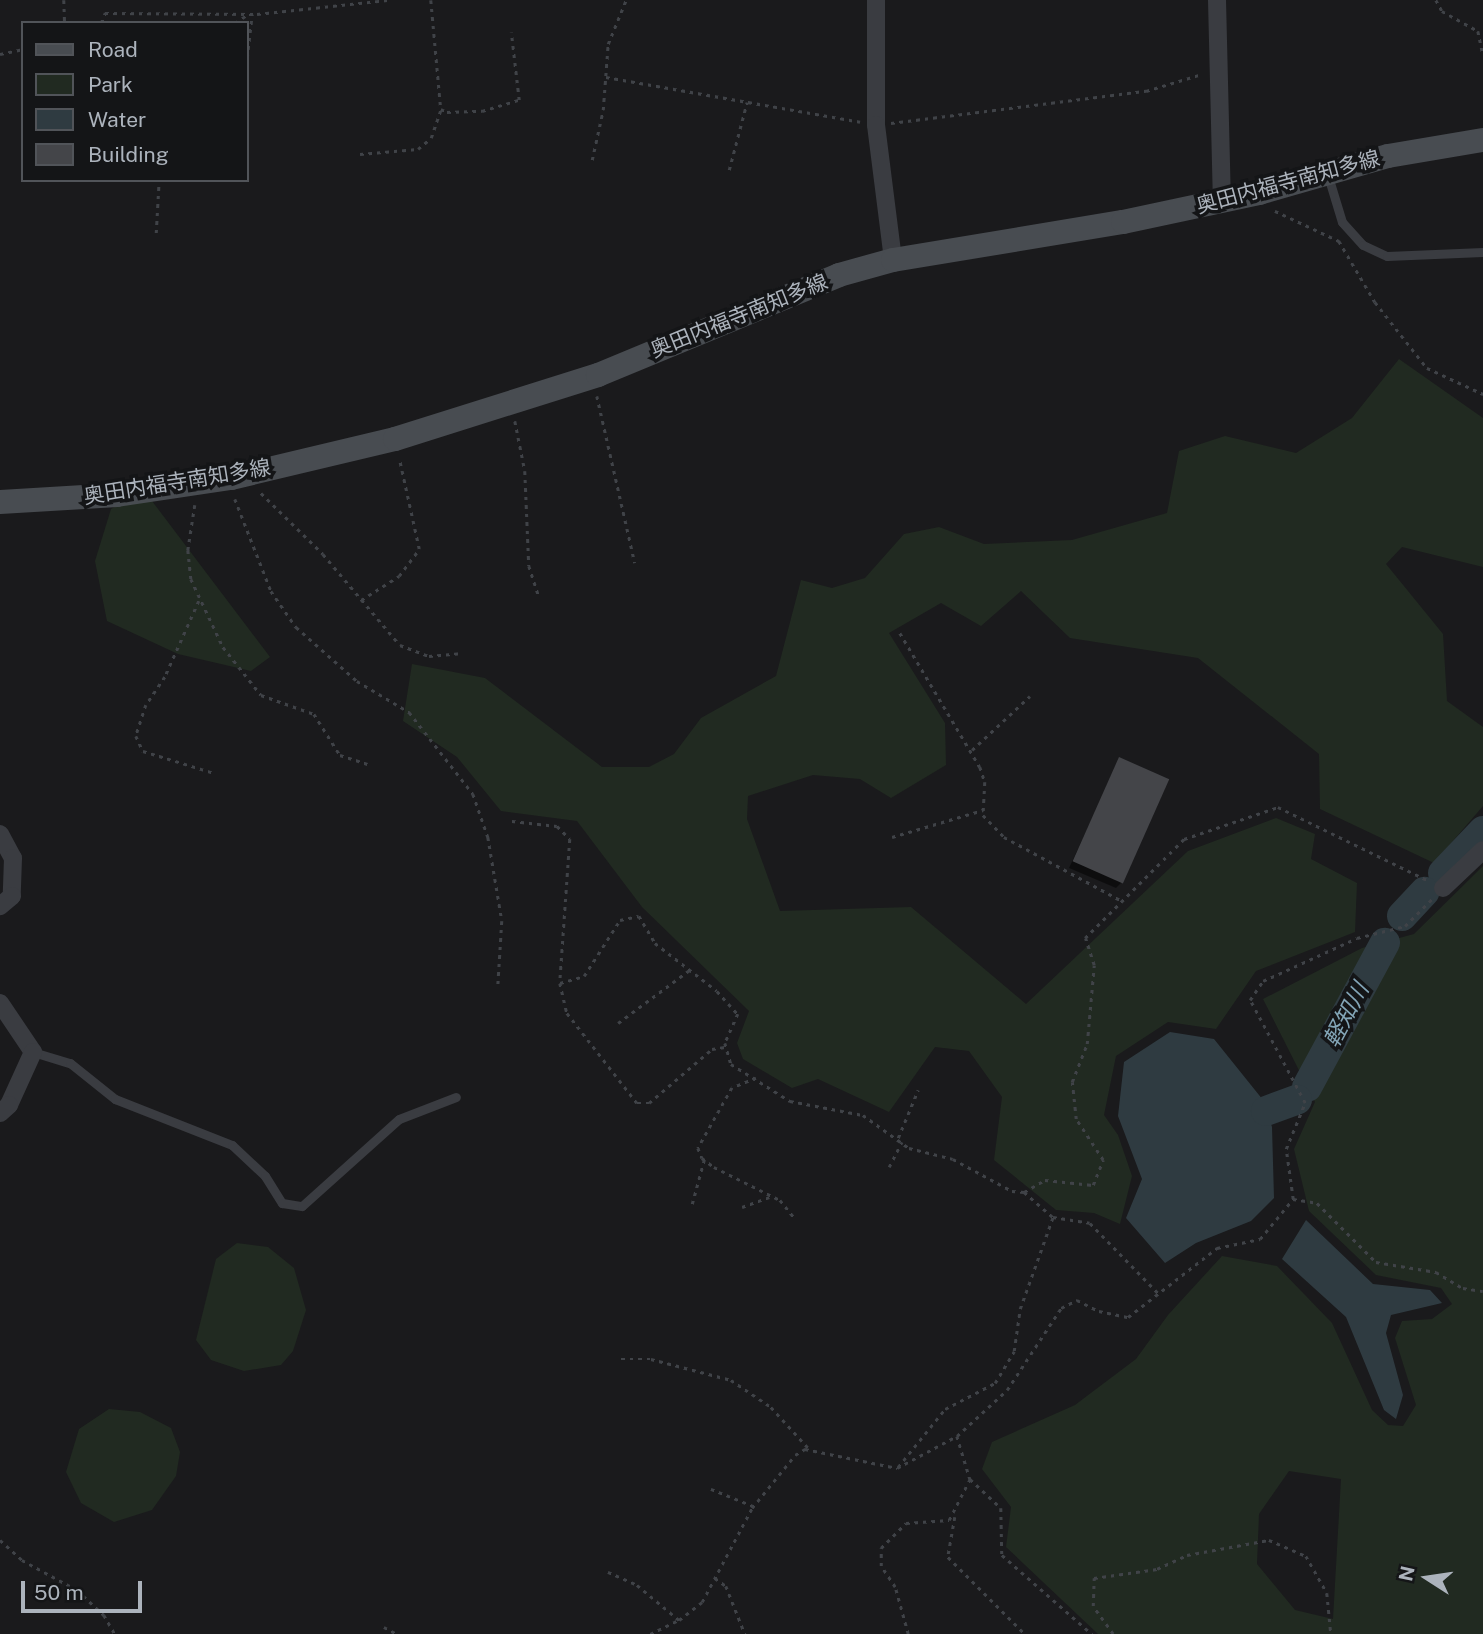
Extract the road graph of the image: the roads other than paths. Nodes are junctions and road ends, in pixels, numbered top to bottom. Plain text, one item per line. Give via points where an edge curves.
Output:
1 (876, 0) edge
2 (1217, 0) edge
3 (1483, 141) edge
4 (1327, 171) junction
5 (1222, 201) junction
6 (1483, 252) edge
7 (893, 260) junction
8 (0, 502) edge
9 (0, 834) edge
10 (1483, 850) edge
11 (1443, 888) road end
12 (0, 905) edge
13 (0, 1003) edge
14 (33, 1052) junction
15 (456, 1097) dead end
16 (0, 1113) edge

1 - 7 street via 876,125
2 - 5 street
3 - 4 main road, 奥田内福寺南知多線
4 - 5 main road, 奥田内福寺南知多線
4 - 6 lane via 1342,222 1363,245 1387,256
5 - 7 main road, 奥田内福寺南知多線
7 - 8 main road, 奥田内福寺南知多線 via 814,285 592,377 395,439 193,483 117,495
9 - 12 street via 13,858 12,895
10 - 11 street
13 - 14 street
14 - 15 lane via 70,1063 115,1100 232,1145 265,1176 282,1203 302,1206 399,1119
14 - 16 street via 9,1105

